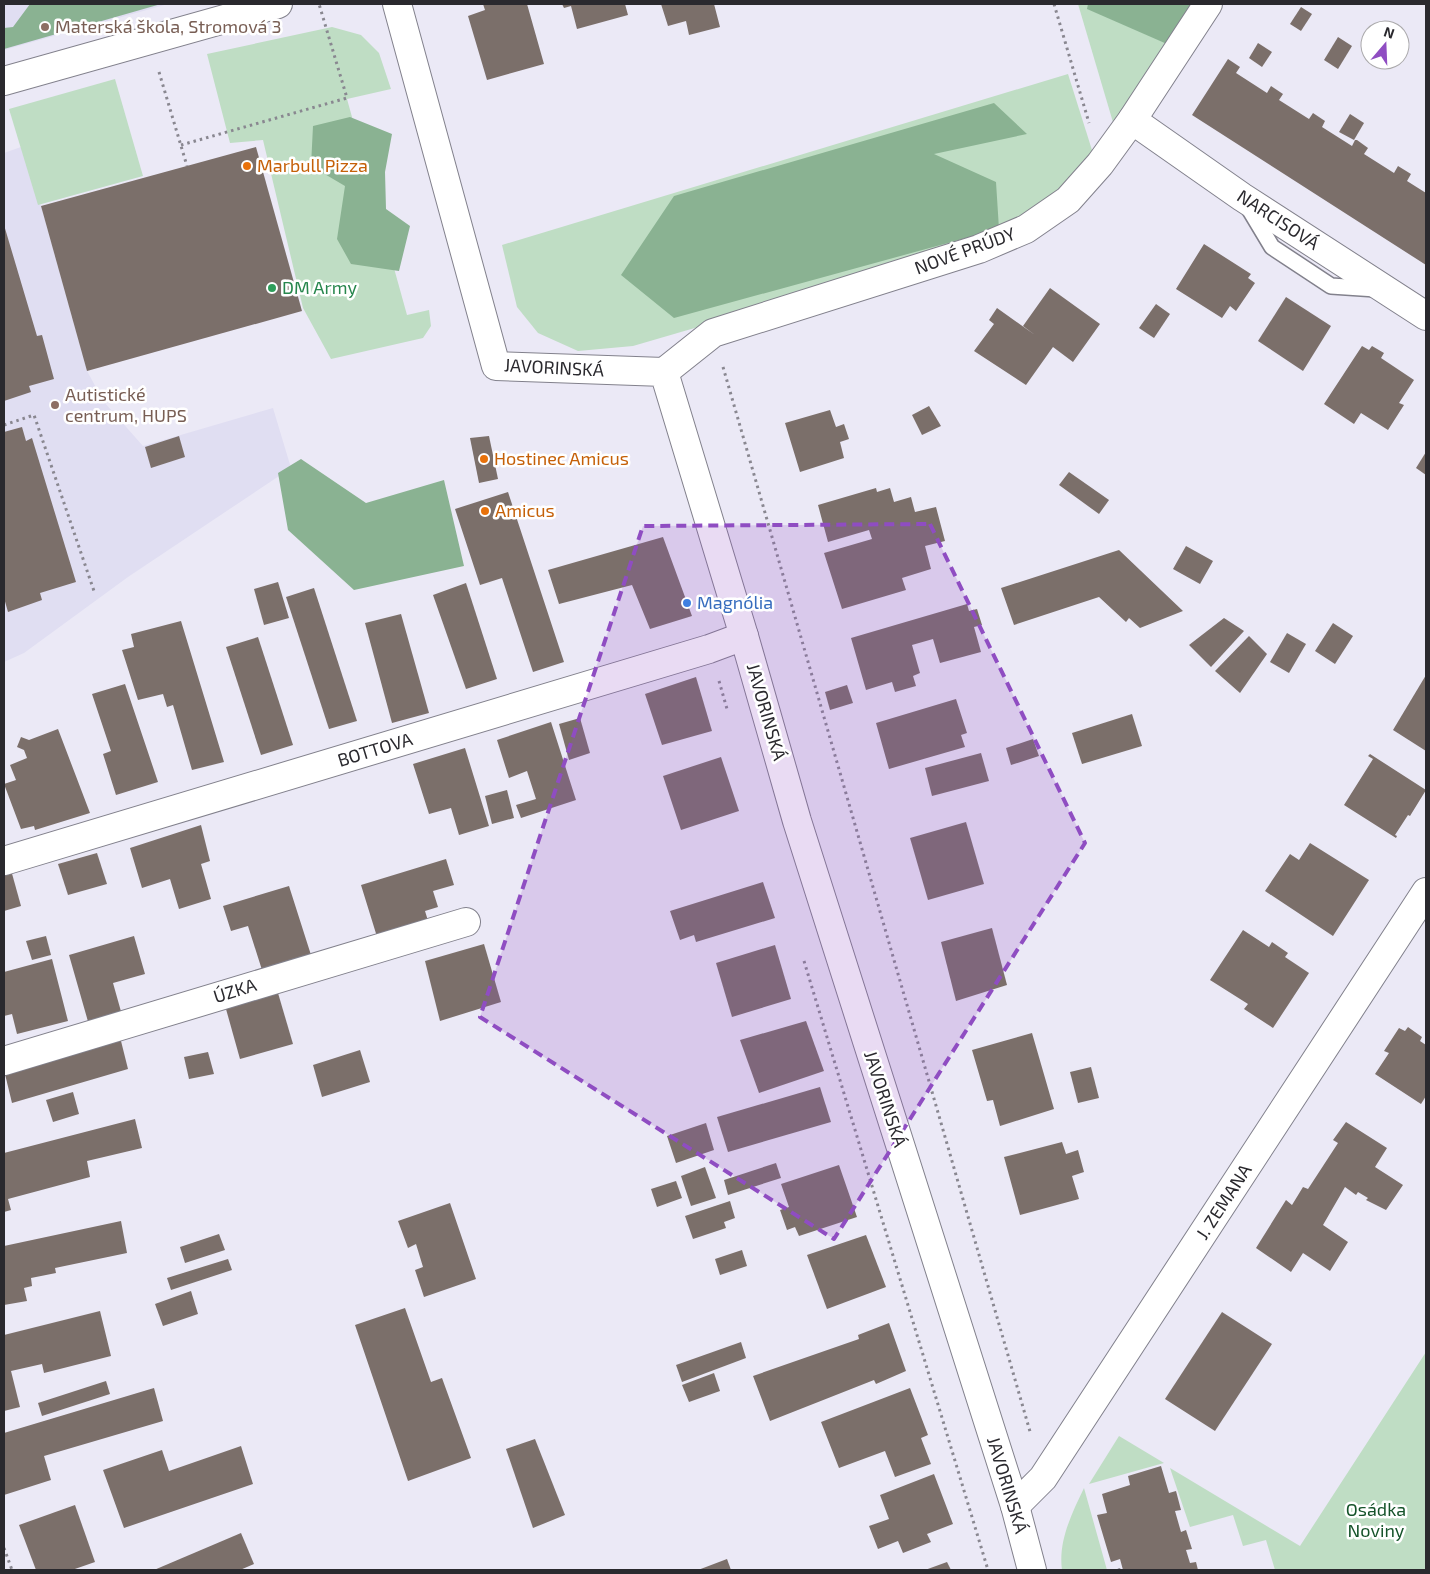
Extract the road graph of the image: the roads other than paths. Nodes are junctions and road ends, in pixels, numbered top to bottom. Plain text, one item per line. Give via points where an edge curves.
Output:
1 (275, 4) edge
2 (397, 4) edge
3 (1208, 4) edge
4 (4, 81) edge
5 (1132, 120) junction
6 (1426, 316) edge
7 (664, 372) junction
8 (744, 636) junction
9 (4, 861) edge
10 (1426, 892) edge
11 (466, 922) dead end
12 (4, 1061) edge
13 (1014, 1506) junction
14 (1032, 1570) edge

1 - 4 street
2 - 7 street, JAVORINSKÁ via 496,366
3 - 5 street, NOVÉ PRÚDY
5 - 6 street, NARCISOVÁ via 1242,197
5 - 7 street, NOVÉ PRÚDY via 1068,200 1026,229 979,249 713,333
7 - 8 street, JAVORINSKÁ
8 - 9 street, BOTTOVA via 709,650
8 - 13 street, JAVORINSKÁ via 797,821
10 - 13 street, J. ZEMANA via 1044,1478
11 - 12 street, ÚZKA
13 - 14 street, JAVORINSKÁ

